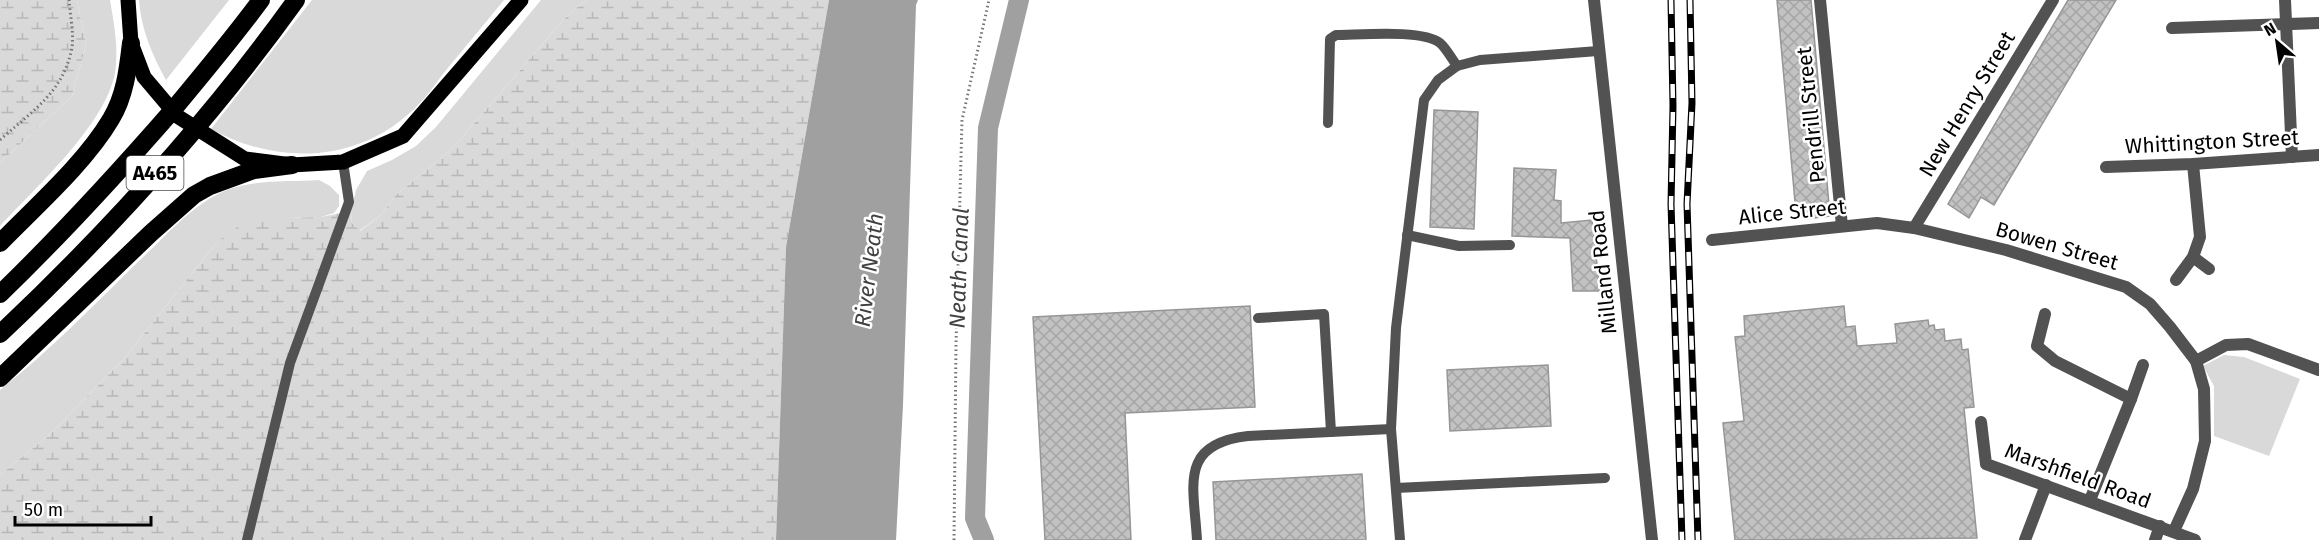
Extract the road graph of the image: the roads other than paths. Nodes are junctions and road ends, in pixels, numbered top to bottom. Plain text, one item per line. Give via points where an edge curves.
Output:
1 (128, 0) edge
2 (261, 0) edge
3 (296, 0) edge
4 (521, 0) edge
5 (1594, 0) edge
6 (1820, 0) edge
7 (2052, 0) edge
8 (2285, 0) edge
9 (2286, 23) junction
10 (2319, 23) edge
11 (2172, 28) dead end
12 (131, 43) junction
13 (1598, 51) junction
14 (1457, 66) junction
15 (1328, 123) dead end
16 (2319, 155) edge
17 (2292, 157) junction
18 (343, 162) junction
19 (2193, 164) junction
20 (292, 165) junction
21 (2106, 167) dead end
22 (1877, 223) joint
23 (1842, 226) junction
24 (1914, 228) junction
25 (1407, 235) junction
26 (1712, 240) dead end
27 (0, 243) edge
28 (1510, 245) dead end
29 (2193, 257) junction
30 (2209, 269) dead end
31 (2176, 280) dead end
32 (0, 294) edge
33 (2045, 314) dead end
34 (1258, 318) dead end
35 (0, 334) edge
36 (2196, 361) junction
37 (2143, 365) dead end
38 (2319, 370) edge
39 (0, 378) edge
40 (2131, 399) junction
41 (1981, 422) dead end
42 (1391, 429) junction
43 (1331, 432) junction
44 (1605, 478) dead end
45 (2046, 485) junction
46 (1396, 488) junction
47 (2090, 500) junction
48 (2160, 526) junction
49 (2174, 531) junction
50 (247, 540) edge
51 (1197, 540) edge
52 (1400, 540) edge
53 (1652, 540) edge
54 (2025, 540) edge
55 (2155, 540) edge
56 (2195, 540) edge

1 - 12 main road
2 - 32 highway, A465 via 148,138
3 - 35 highway, A465 via 172,154 94,241
4 - 18 main road via 403,136
5 - 13 street, Milland Road
6 - 23 street, Pendrill Street
7 - 24 street, New Henry Street
8 - 9 street
9 - 10 street
9 - 11 street
9 - 17 street
12 - 20 main road via 144,77 177,116 245,159
12 - 27 highway via 127,75 112,118
13 - 14 lane via 1480,60
13 - 53 street, Milland Road
14 - 15 lane via 1440,43 1428,37 1336,35 1330,39
14 - 25 lane via 1438,80 1424,100
16 - 17 street, Whittington Street
17 - 19 street, Whittington Street
18 - 20 main road
18 - 50 lane via 349,202 290,363
19 - 21 street, Whittington Street
19 - 29 street via 2200,237
20 - 39 highway, A465 via 255,170 194,195
22 - 23 street, Alice Street
22 - 24 street, Bowen Street
23 - 26 street, Alice Street
24 - 36 street, Bowen Street via 2006,250 2126,286 2150,304
25 - 28 lane via 1460,246
25 - 42 lane via 1397,318
29 - 30 street
29 - 31 street
33 - 40 street via 2037,346 2055,361
34 - 43 lane via 1324,314
36 - 38 street via 2226,345 2248,344
36 - 49 street, Bowen Street via 2204,389 2205,441 2193,489
37 - 40 street
40 - 47 street
41 - 45 street, Marshfield Road via 1986,464
42 - 43 lane
42 - 46 lane
43 - 51 lane via 1226,438 1205,450 1194,469
44 - 46 lane
45 - 47 street, Marshfield Road
45 - 54 street
46 - 52 lane
47 - 48 street, Marshfield Road
48 - 49 street, Marshfield Road
48 - 55 street
49 - 56 street, Marshfield Road

